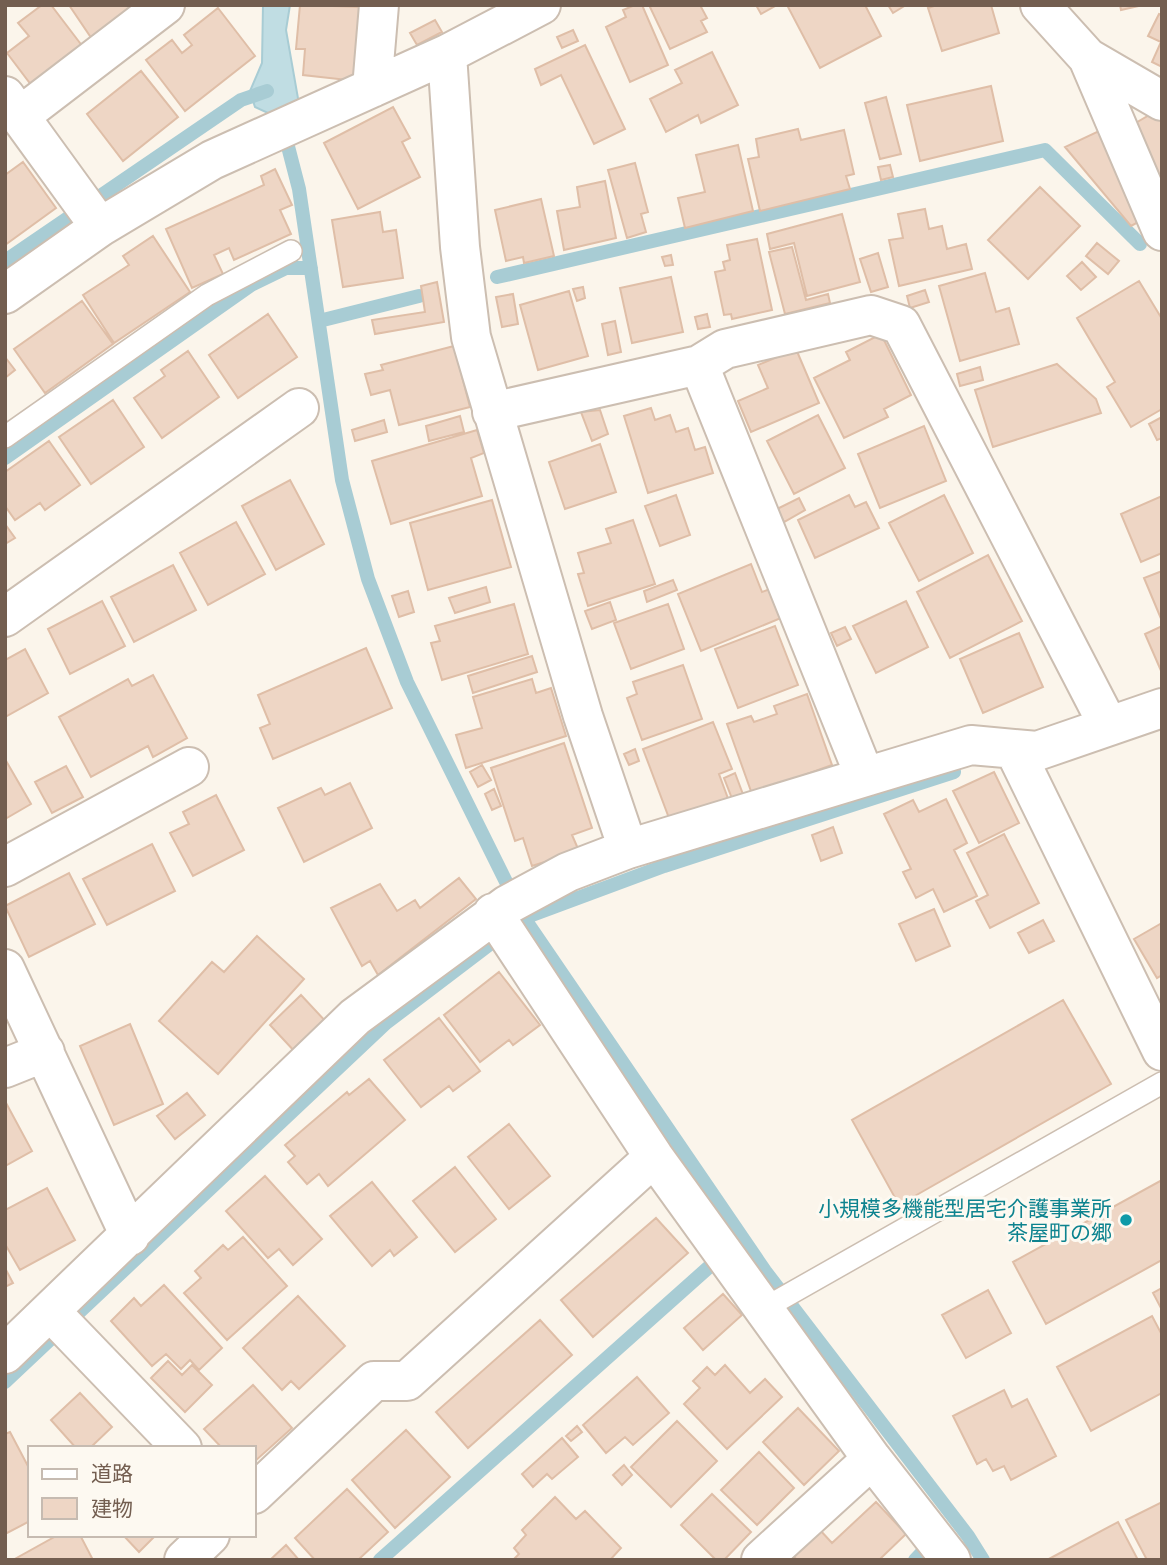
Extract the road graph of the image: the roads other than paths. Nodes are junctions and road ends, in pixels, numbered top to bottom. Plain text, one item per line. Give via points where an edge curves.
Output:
1 (166, 5) edge
2 (379, 5) edge
3 (1040, 5) edge
4 (518, 11) edge
5 (447, 54) junction
6 (1088, 58) junction
7 (372, 88) junction
8 (1162, 101) edge
9 (13, 106) edge
10 (89, 211) junction
11 (1162, 231) edge
12 (291, 251) dead end
13 (5, 294) edge
14 (699, 365) junction
15 (299, 408) dead end
16 (492, 412) junction
17 (5, 438) edge
18 (5, 617) edge
19 (1162, 708) edge
20 (1108, 725) junction
21 (1015, 751) junction
22 (189, 767) dead end
23 (865, 777) junction
24 (628, 849) junction
25 (5, 867) edge
26 (506, 915) junction
27 (5, 969) edge
28 (1162, 1051) edge
29 (45, 1052) junction
30 (5, 1068) edge
31 (1162, 1083) edge
32 (654, 1157) junction
33 (130, 1236) junction
34 (770, 1305) junction
35 (61, 1322) junction
36 (5, 1354) edge
37 (180, 1446) edge
38 (872, 1459) junction
39 (256, 1492) edge
40 (208, 1537) edge
41 (938, 1543) edge
42 (184, 1560) edge
43 (761, 1560) edge

1 - 9 street
2 - 7 street
3 - 6 street
4 - 5 street
5 - 7 street
5 - 16 street via 461,260 471,337
6 - 8 street
6 - 11 street
7 - 10 street
9 - 10 street
10 - 13 street
12 - 17 lane via 207,295
14 - 16 street
14 - 20 street via 725,349 872,315 901,325
14 - 23 street
15 - 18 street
16 - 24 street
19 - 20 street
20 - 21 street via 1037,751
21 - 23 street via 971,745
21 - 28 street
22 - 25 street
23 - 24 street
24 - 26 street via 568,872
26 - 32 street
26 - 33 street via 355,1017
27 - 29 street
29 - 30 street
29 - 33 street
31 - 34 lane
32 - 34 street
32 - 39 street via 407,1381 374,1381
33 - 35 street
34 - 38 street
35 - 36 street
35 - 37 street
38 - 41 street
38 - 43 street
40 - 42 street

